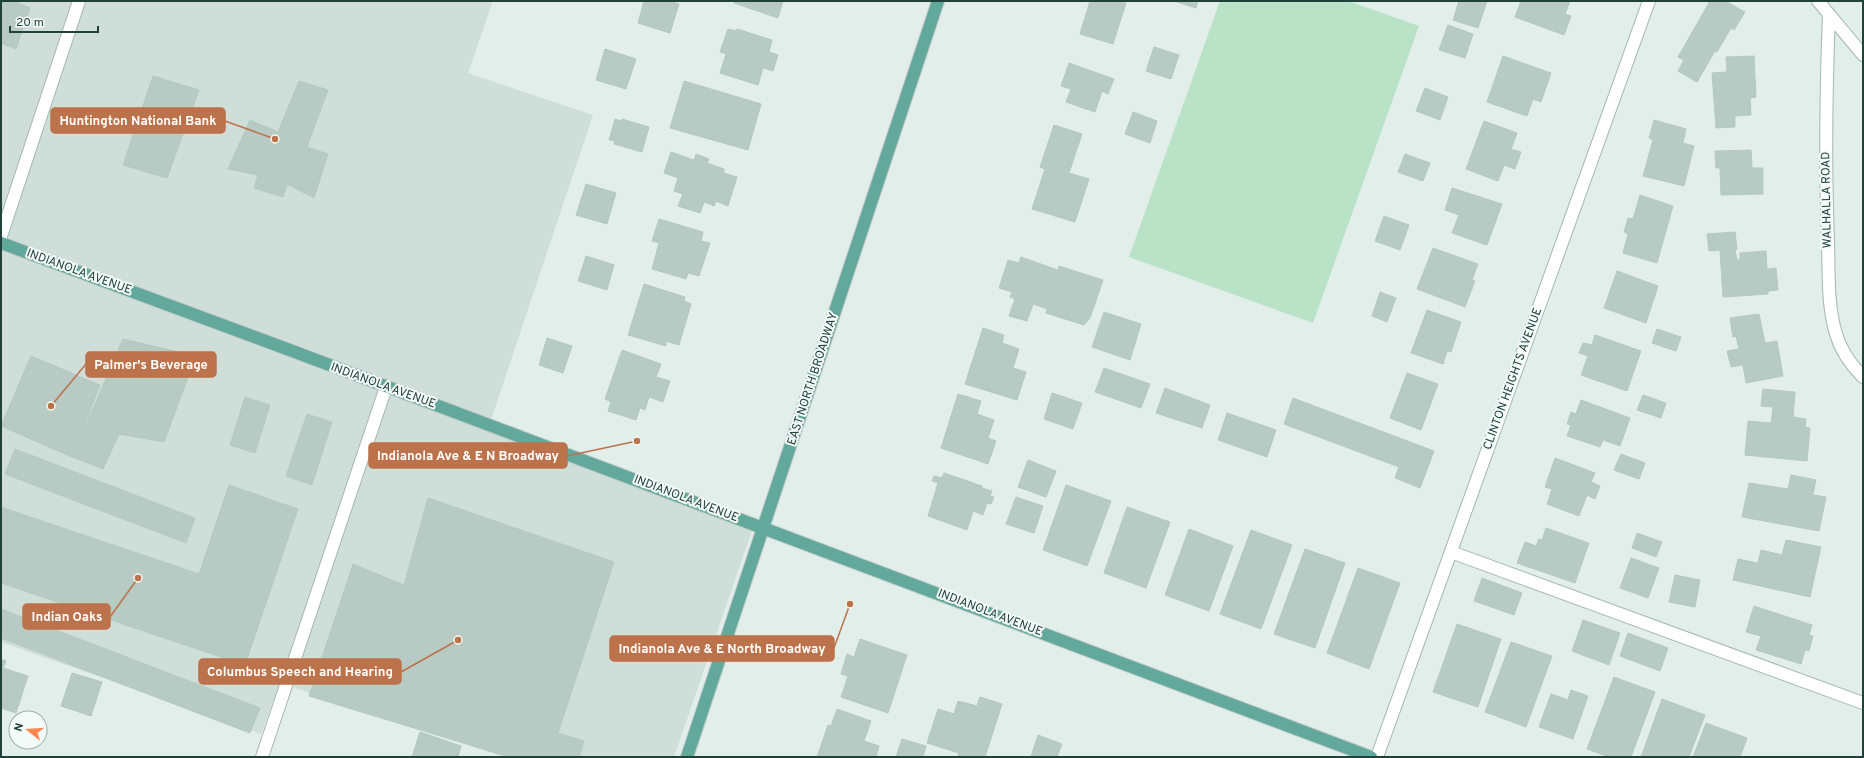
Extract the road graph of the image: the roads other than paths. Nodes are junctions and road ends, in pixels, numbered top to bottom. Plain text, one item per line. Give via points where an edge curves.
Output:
1 (79, 1) edge
2 (938, 1) edge
3 (1649, 1) edge
4 (1818, 1) edge
5 (1829, 14) junction
6 (1863, 55) edge
7 (1, 236) edge
8 (1, 243) edge
9 (1863, 377) edge
10 (386, 387) junction
11 (763, 528) junction
12 (1451, 552) junction
13 (1863, 704) edge
14 (262, 757) edge
15 (687, 757) edge
16 (1371, 757) edge
17 (1377, 757) edge

1 - 7 street
2 - 11 main road, EAST NORTH BROADWAY
3 - 12 street, CLINTON HEIGHTS AVENUE
4 - 5 street
5 - 6 street
5 - 9 street, WALHALLA ROAD via 1826,130 1831,307 1841,348
8 - 10 main road, INDIANOLA AVENUE
10 - 11 main road, INDIANOLA AVENUE
10 - 14 street
11 - 15 main road, EAST NORTH BROADWAY
11 - 16 main road, INDIANOLA AVENUE
12 - 13 street
12 - 17 street, CLINTON HEIGHTS AVENUE

